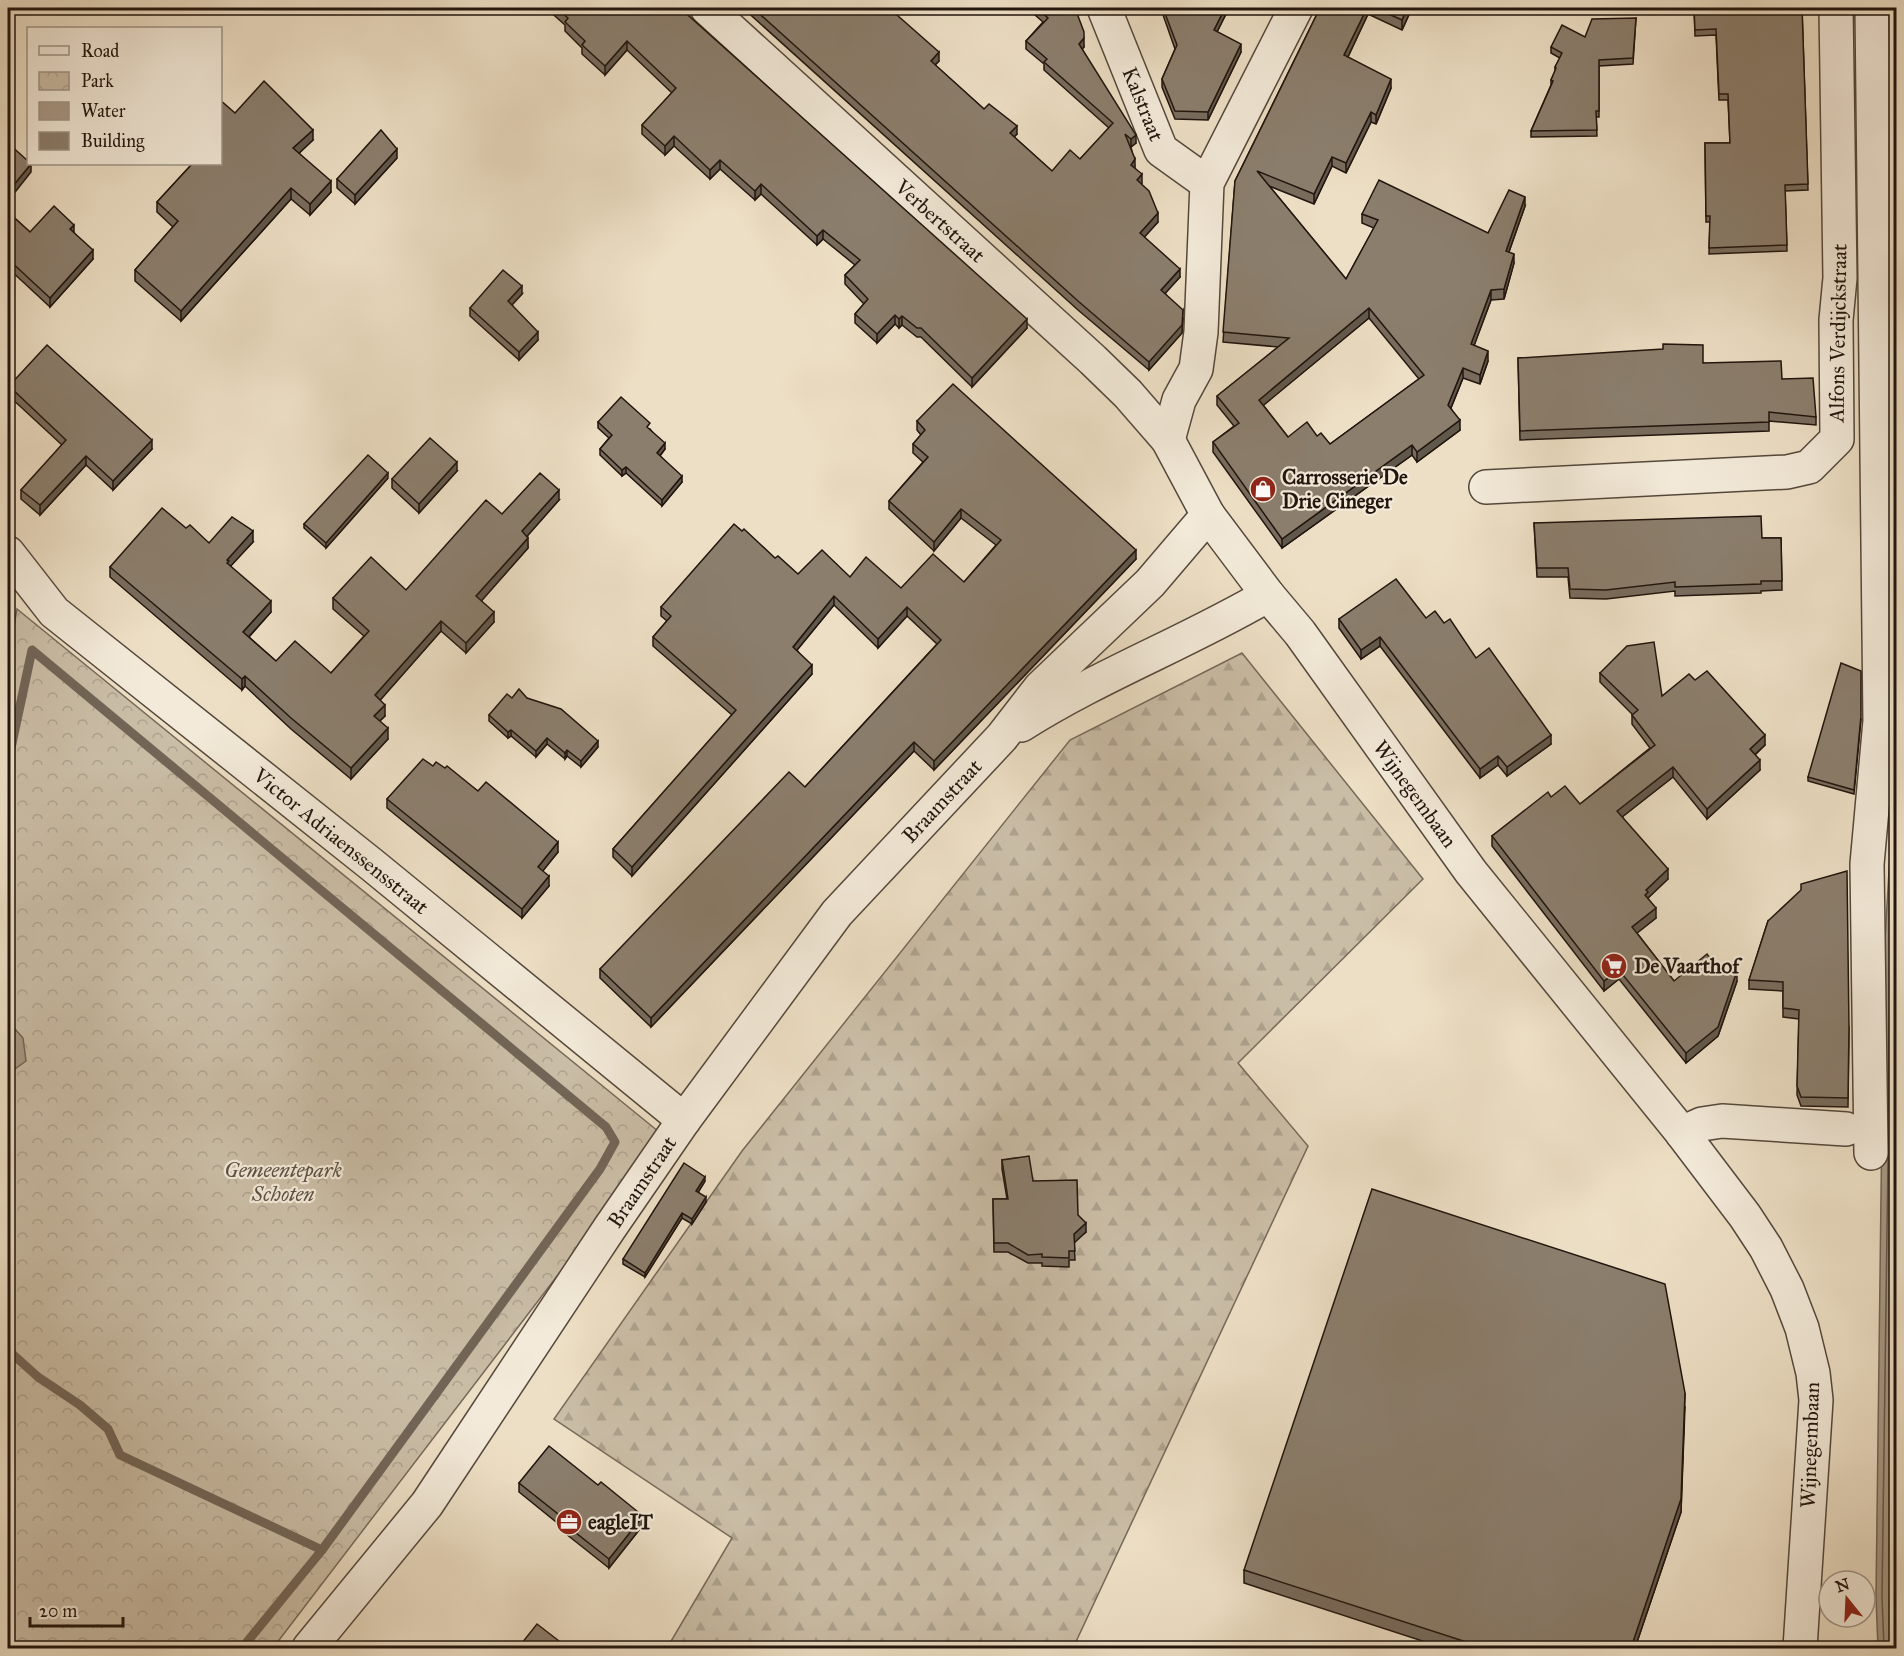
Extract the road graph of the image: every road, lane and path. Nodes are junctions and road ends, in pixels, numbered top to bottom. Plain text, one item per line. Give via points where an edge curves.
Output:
1 (707, 8) edge
2 (1104, 8) edge
3 (1296, 8) edge
4 (1836, 8) edge
5 (1872, 8) edge
6 (1207, 183) junction
7 (1168, 440) junction
8 (1486, 488) dead end
9 (1208, 515) junction
10 (8, 553) edge
11 (1268, 595) junction
12 (1082, 647) junction
13 (1106, 678) junction
14 (1002, 737) junction
15 (684, 1120) junction
16 (1845, 1129) dead end
17 (1682, 1133) junction
18 (1871, 1153) dead end
19 (309, 1648) edge
20 (1800, 1648) edge

1 - 7 street, Verbertstraat via 1093,360
2 - 6 street, Kalstraat via 1161,150
3 - 6 street
4 - 8 street, Alfons Verdijckstraat via 1840,278 1836,320 1837,439 1809,467 1787,472
5 - 18 street via 1880,721 1867,864
6 - 7 street via 1196,369 1179,400
7 - 9 street, Wijnegembaan
9 - 11 street, Wijnegembaan
9 - 12 street, Braamstraat via 1150,583
10 - 15 street, Victor Adriaenssensstraat via 54,612
11 - 13 street, Braamstraat
11 - 17 street, Wijnegembaan via 1300,633 1471,872
12 - 13 street
12 - 14 street, Braamstraat via 1040,688
13 - 14 street, Braamstraat via 1059,701
14 - 15 street, Braamstraat via 837,913
15 - 19 street, Braamstraat via 427,1504
16 - 17 street via 1722,1121
17 - 20 street, Wijnegembaan via 1766,1248 1787,1288 1813,1373 1816,1400

